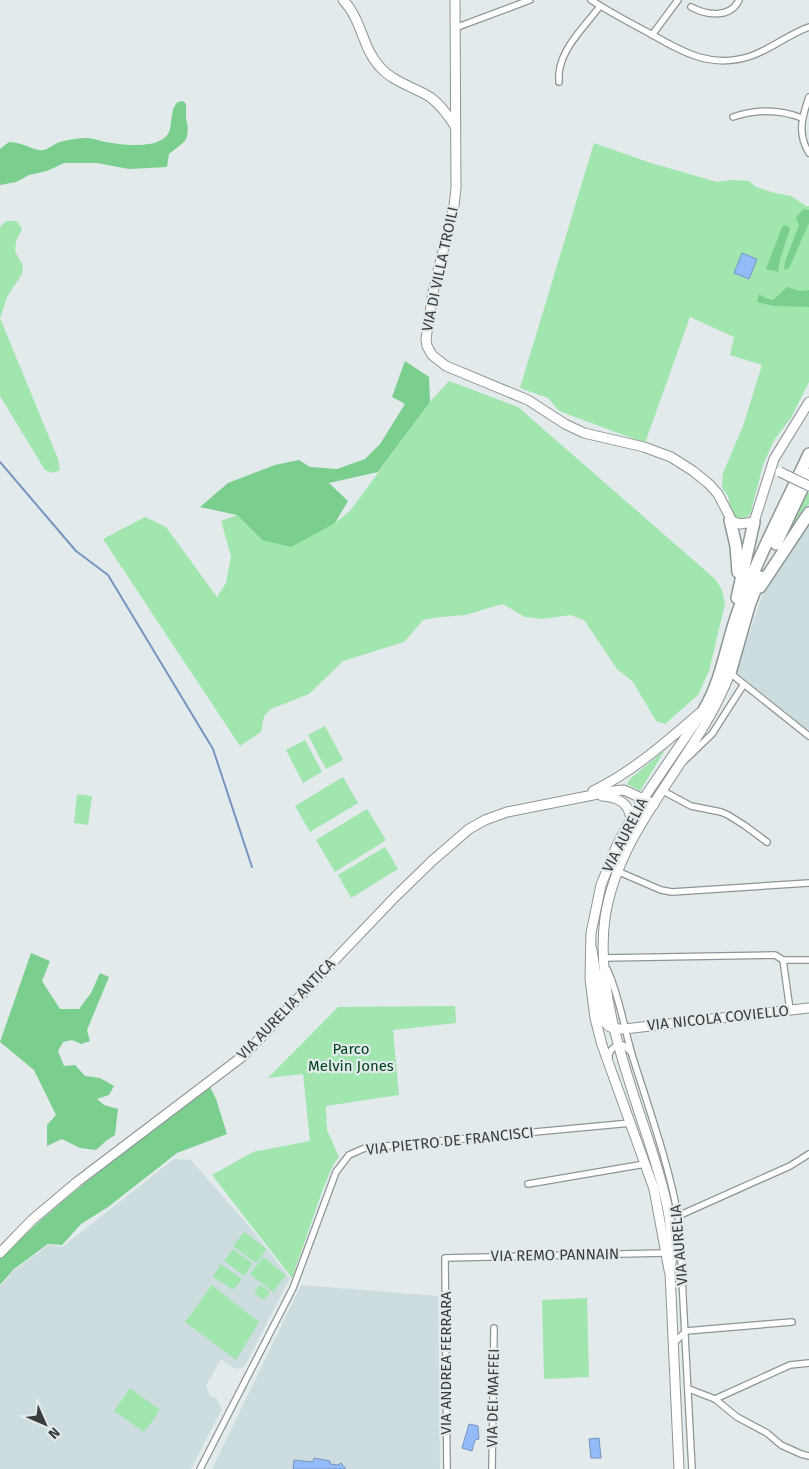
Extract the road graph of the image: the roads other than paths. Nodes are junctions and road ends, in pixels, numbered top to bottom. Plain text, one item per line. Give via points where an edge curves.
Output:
1 (343, 0) edge
2 (455, 0) edge
3 (530, 0) edge
4 (591, 0) edge
5 (678, 0) edge
6 (739, 0) edge
7 (600, 6) junction
8 (691, 7) dead end
9 (809, 27) edge
10 (455, 28) junction
11 (652, 35) junction
12 (558, 82) dead end
13 (809, 97) edge
14 (733, 117) dead end
15 (802, 118) junction
16 (455, 126) junction
17 (809, 153) edge
18 (809, 402) edge
19 (809, 454) edge
20 (770, 467) junction
21 (809, 474) edge
22 (809, 486) edge
23 (809, 513) edge
24 (730, 520) junction
25 (754, 522) junction
26 (739, 591) junction
27 (748, 606) junction
28 (730, 636) junction
29 (730, 673) junction
30 (744, 684) junction
31 (704, 710) junction
32 (809, 736) edge
33 (643, 761) junction
34 (680, 765) junction
35 (624, 790) junction
36 (663, 791) junction
37 (584, 796) junction
38 (643, 799) junction
39 (654, 804) junction
40 (631, 819) junction
41 (767, 842) dead end
42 (617, 872) junction
43 (809, 883) edge
44 (591, 944) junction
45 (783, 960) junction
46 (809, 960) edge
47 (604, 962) junction
48 (809, 1008) edge
49 (790, 1010) junction
50 (614, 1029) junction
51 (627, 1029) junction
52 (619, 1044) junction
53 (632, 1054) junction
54 (609, 1062) junction
55 (630, 1122) junction
56 (662, 1150) junction
57 (809, 1154) edge
58 (645, 1164) junction
59 (658, 1169) junction
60 (528, 1184) dead end
61 (678, 1216) junction
62 (0, 1253) edge
63 (665, 1253) junction
64 (445, 1258) joint
65 (670, 1272) junction
66 (792, 1322) dead end
67 (494, 1328) dead end
68 (686, 1331) junction
69 (673, 1344) junction
70 (809, 1363) edge
71 (689, 1389) junction
72 (715, 1399) junction
73 (809, 1456) edge
74 (200, 1469) edge
75 (447, 1469) edge
76 (492, 1469) edge
77 (679, 1469) edge
78 (692, 1469) edge

1 - 16 main road via 380,67 435,101
2 - 10 main road, VIA DI VILLA TROILI
3 - 10 street
4 - 7 street
5 - 11 street
6 - 8 street via 730,10 715,14
7 - 11 street
7 - 12 street via 562,57
9 - 11 street via 751,56 725,60 691,56
10 - 16 main road, VIA DI VILLA TROILI
13 - 15 street
14 - 15 street via 777,110
15 - 17 street via 802,134
16 - 24 main road, VIA DI VILLA TROILI via 456,197 430,311 426,339 429,351 443,364 528,400 577,430 671,457 712,488
18 - 20 main road
19 - 28 highway, VIA AURELIA via 746,590
20 - 22 main road, bridge
20 - 25 main road
21 - 27 highway, VIA AURELIA
23 - 27 highway
24 - 25 main road via 738,524
24 - 26 highway via 738,558
25 - 26 highway
26 - 28 highway
27 - 29 highway, VIA AURELIA
28 - 31 highway, VIA AURELIA via 720,674
29 - 30 street
29 - 34 main road, VIA AURELIA via 718,703
30 - 32 street
30 - 34 street, VIA AURELIA via 712,734
31 - 33 main road
31 - 38 main road, VIA AURELIA
33 - 35 main road via 625,780
33 - 37 main road
34 - 36 main road, VIA AURELIA
35 - 37 main road
35 - 38 main road
36 - 39 main road, VIA AURELIA
36 - 41 street via 691,806 728,815
37 - 40 main road via 617,798 626,806
37 - 62 main road, VIA AURELIA ANTICA via 498,815 480,822 462,835 395,897 242,1056 77,1182 32,1220
38 - 39 main road
38 - 40 main road, VIA AURELIA
39 - 42 main road, VIA AURELIA via 632,839
40 - 44 main road, VIA AURELIA via 604,877 592,924
42 - 43 street via 672,892
42 - 47 main road, VIA AURELIA via 605,918
44 - 50 main road via 603,1019
44 - 54 main road, VIA AURELIA via 594,1018
45 - 46 street
45 - 47 street via 775,955
45 - 49 street
47 - 50 main road, VIA AURELIA
47 - 51 street, VIA AURELIA
48 - 49 main road, VIA NICOLA COVIELLO
49 - 51 main road, VIA NICOLA COVIELLO
50 - 51 main road
50 - 52 main road, VIA AURELIA
51 - 53 street, VIA AURELIA
52 - 53 street
52 - 54 street via 611,1050
52 - 59 main road, VIA AURELIA
53 - 56 street, VIA AURELIA
54 - 55 main road, VIA AURELIA
55 - 58 main road, VIA AURELIA
55 - 74 street, VIA PIETRO DE FRANCISCI via 365,1148 349,1155 329,1187 293,1288
56 - 59 street
56 - 61 street, VIA AURELIA
57 - 61 street via 790,1166
58 - 60 street
58 - 63 main road, VIA AURELIA via 658,1208
59 - 65 main road, VIA AURELIA via 671,1230
61 - 68 street, VIA AURELIA
63 - 64 street, VIA REMO PANNAIN
63 - 65 main road, VIA AURELIA
64 - 75 street, VIA ANDREA FERRARA
65 - 69 main road, VIA AURELIA
66 - 68 street
67 - 76 street, VIA DEI MAFFEI
68 - 69 street
68 - 71 street, VIA AURELIA
69 - 77 main road, VIA AURELIA
70 - 72 street via 790,1365
71 - 72 street
71 - 78 street, VIA AURELIA
72 - 73 street via 781,1445

